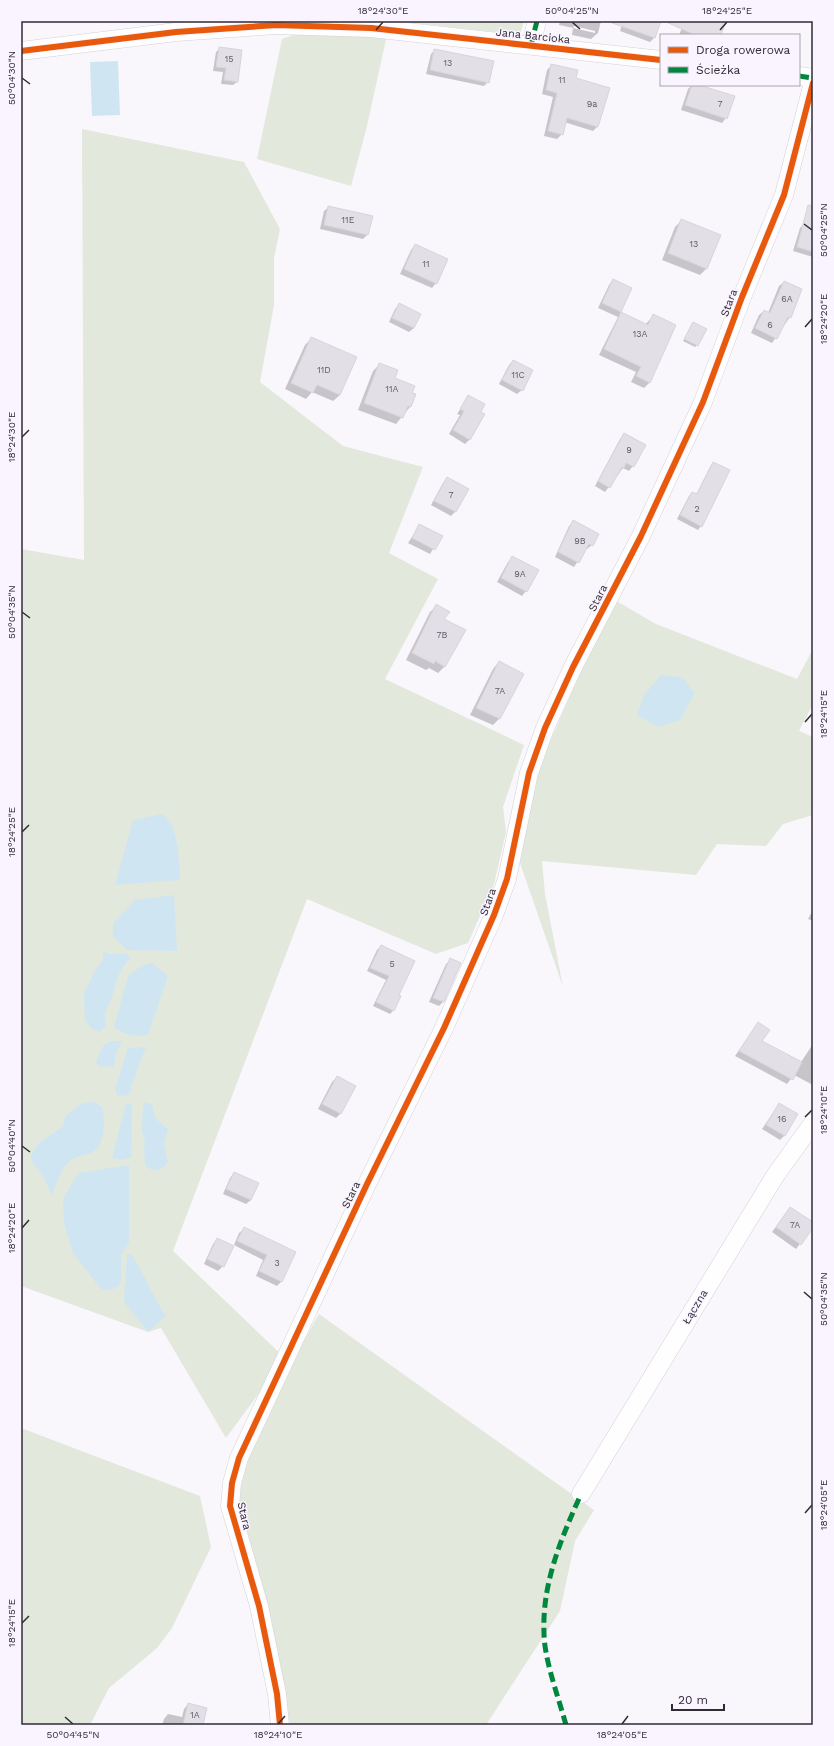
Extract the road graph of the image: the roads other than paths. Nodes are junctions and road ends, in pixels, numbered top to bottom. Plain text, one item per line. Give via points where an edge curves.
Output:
1 (537, 21) edge
2 (372, 25) edge
3 (531, 45) junction
4 (21, 51) edge
5 (660, 60) edge
6 (800, 76) edge
7 (813, 78) edge
8 (813, 83) edge
9 (813, 1123) edge
10 (581, 1494) dead end
11 (280, 1725) edge

1 - 3 street, Jana Barcioka
2 - 3 street, Jana Barcioka
2 - 4 street, Jana Barcioka via 276,25 176,32
3 - 5 street, Jana Barcioka
6 - 7 street
8 - 11 street, Stara via 784,195 703,402 641,536 573,667 545,728 529,773 507,880 494,915 444,1028 325,1273 243,1450 232,1483 230,1506 258,1606 277,1694
9 - 10 street, Łączna via 775,1176

